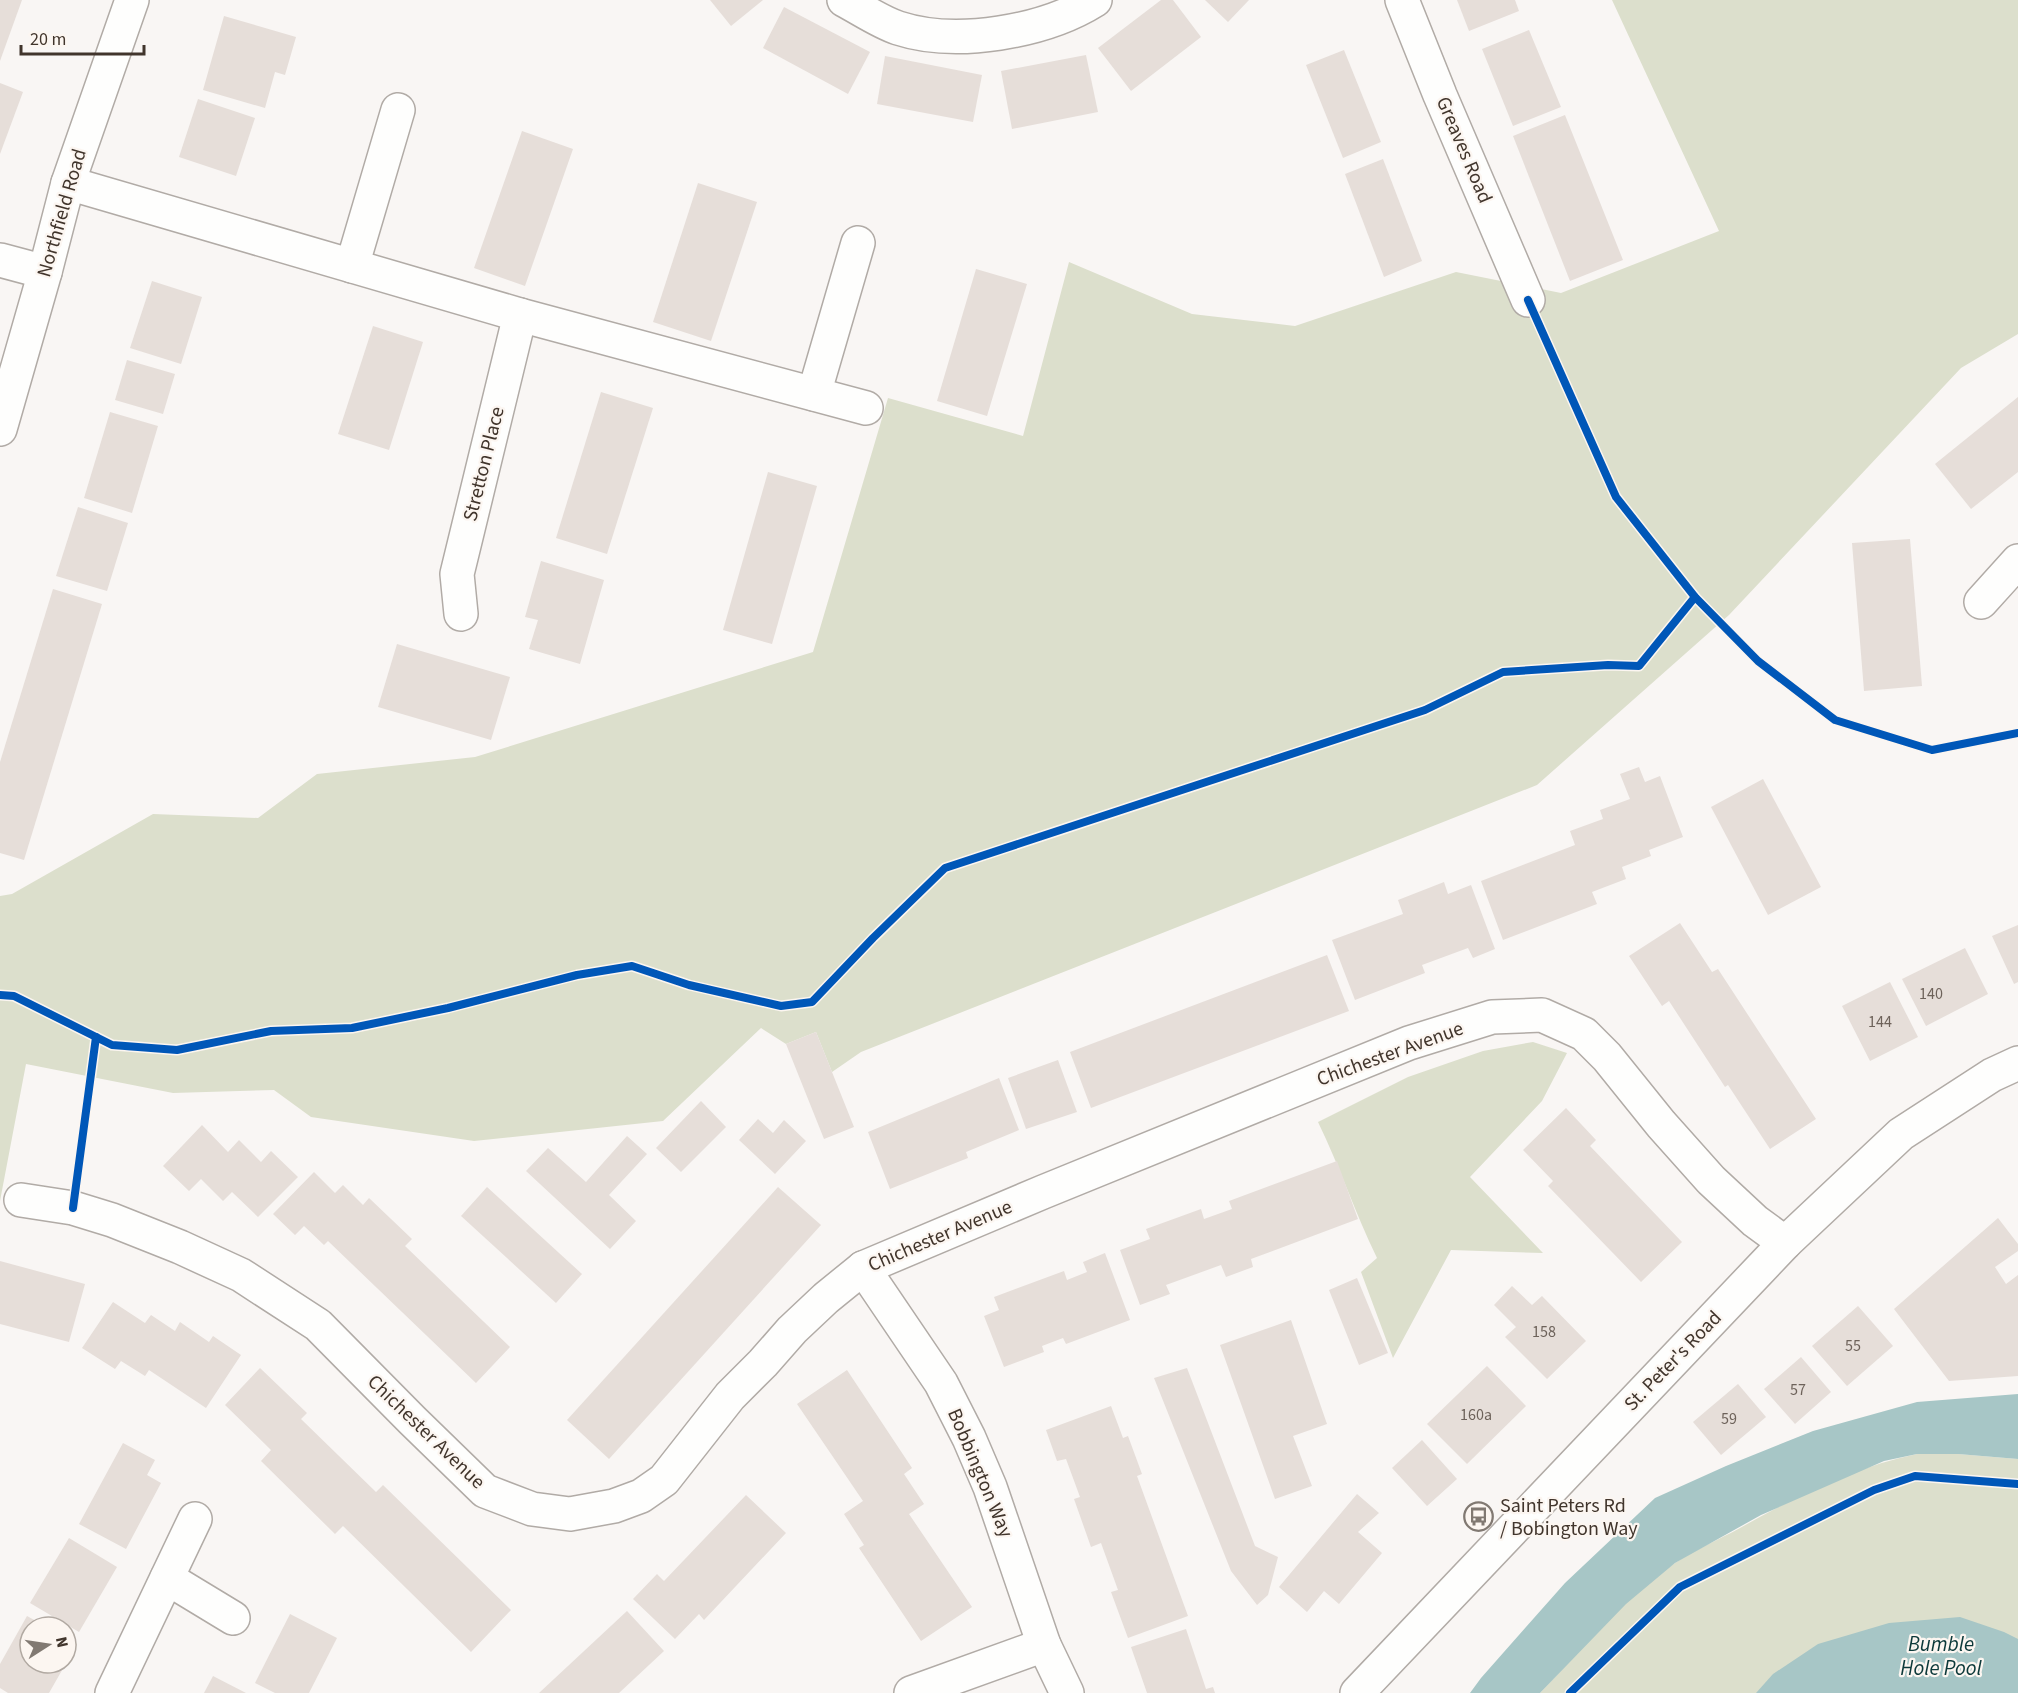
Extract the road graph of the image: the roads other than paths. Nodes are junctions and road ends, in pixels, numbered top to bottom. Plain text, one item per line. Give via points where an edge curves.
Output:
1 (132, 0) edge
2 (844, 0) edge
3 (1095, 0) edge
4 (1402, 0) edge
5 (398, 110) dead end
6 (68, 183) junction
7 (858, 243) dead end
8 (0, 260) edge
9 (352, 266) junction
10 (45, 272) junction
11 (1528, 300) dead end
12 (520, 315) junction
13 (814, 394) junction
14 (866, 408) dead end
15 (0, 429) edge
16 (2018, 561) edge
17 (1981, 602) dead end
18 (461, 614) dead end
19 (2018, 1063) edge
20 (21, 1200) dead end
21 (1785, 1243) junction
22 (863, 1269) junction
23 (195, 1519) dead end
24 (167, 1578) junction
25 (233, 1618) dead end
26 (1044, 1645) junction
27 (112, 1693) edge
28 (911, 1693) edge
29 (1067, 1693) edge
30 (1357, 1693) edge

1 - 6 street, Northfield Road
2 - 3 street via 898,28 935,35 993,35 1037,25
4 - 11 street, Greaves Road
5 - 9 street
6 - 9 street
6 - 10 street, Northfield Road
7 - 13 street
8 - 10 street
9 - 12 street
10 - 15 street, Northfield Road
12 - 13 street
12 - 18 street, Stretton Place via 457,574
13 - 14 street
16 - 17 street
19 - 21 street, St. Peter's Road via 1992,1075 1901,1134
20 - 22 street, Chichester Avenue via 73,1208 112,1220 241,1275 318,1325 485,1491 532,1509 570,1514 614,1506 641,1496 664,1480 730,1396 792,1330
21 - 22 street, Chichester Avenue via 1711,1180 1584,1034 1542,1015 1492,1017 1409,1043
21 - 30 street, St. Peter's Road
22 - 26 street, Bobbington Way via 941,1383 969,1437
23 - 24 street
24 - 25 street
24 - 27 street
26 - 28 street
26 - 29 street, Bobbington Way

